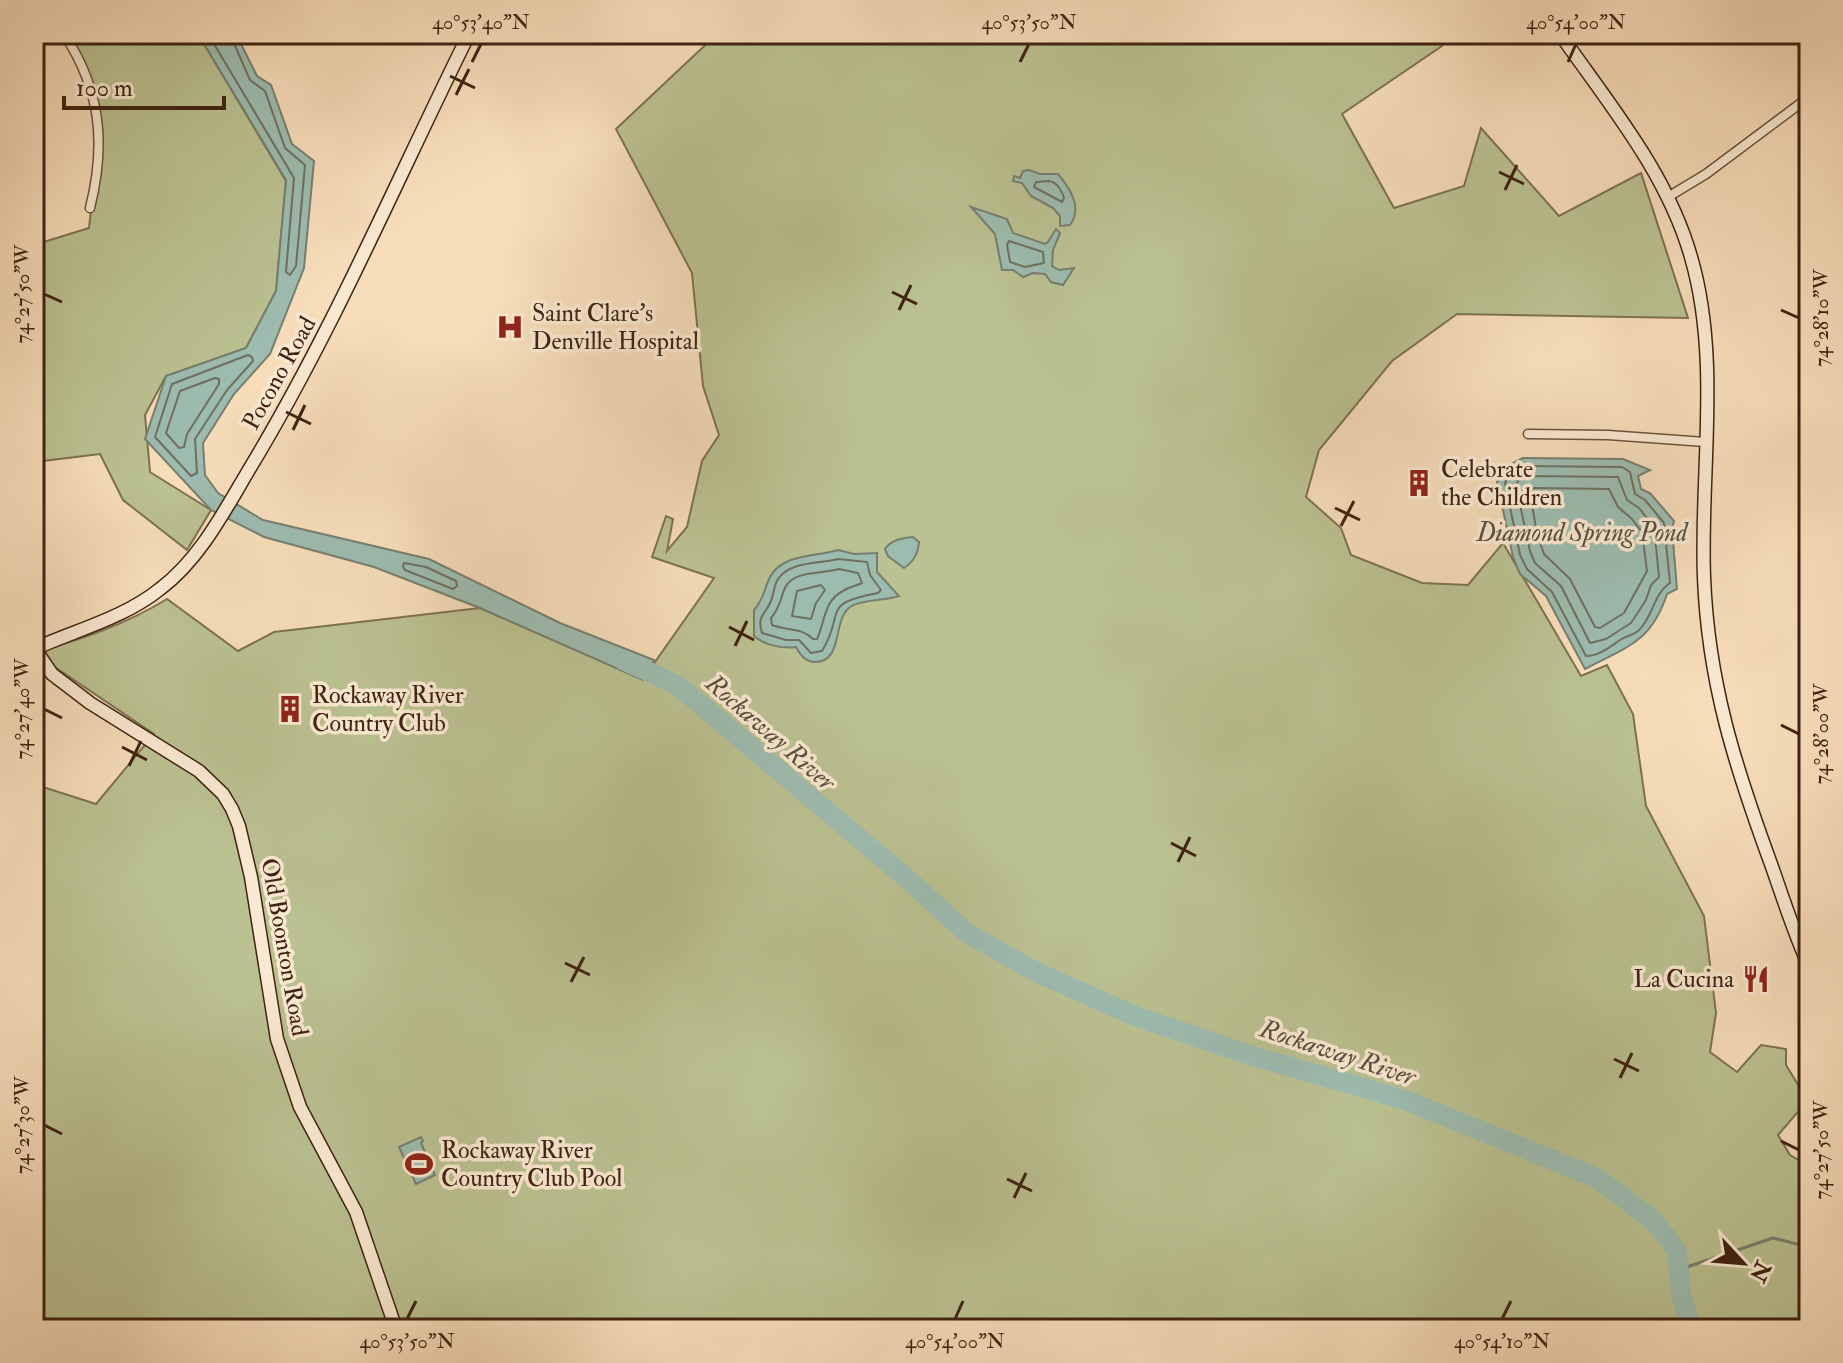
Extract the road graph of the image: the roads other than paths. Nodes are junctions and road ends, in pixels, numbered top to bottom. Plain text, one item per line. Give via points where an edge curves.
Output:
1 (64, 34) edge
2 (469, 34) edge
3 (1560, 34) edge
4 (1809, 97) edge
5 (1668, 197) junction
6 (90, 208) dead end
7 (1528, 434) dead end
8 (1705, 442) junction
9 (34, 649) edge
10 (1805, 944) edge
11 (1809, 966) edge
12 (396, 1329) edge

1 - 6 street via 79,56 97,110 99,149
2 - 9 street, Pocono Road via 325,337 214,527 177,574 144,601
3 - 5 street
4 - 5 street
5 - 8 street via 1691,259 1702,311
7 - 8 street
8 - 10 street via 1705,591 1717,693 1733,754
9 - 12 street, Old Boonton Road via 52,674 90,703 199,771 232,809 251,877 277,1039 300,1107 356,1212
10 - 11 street

